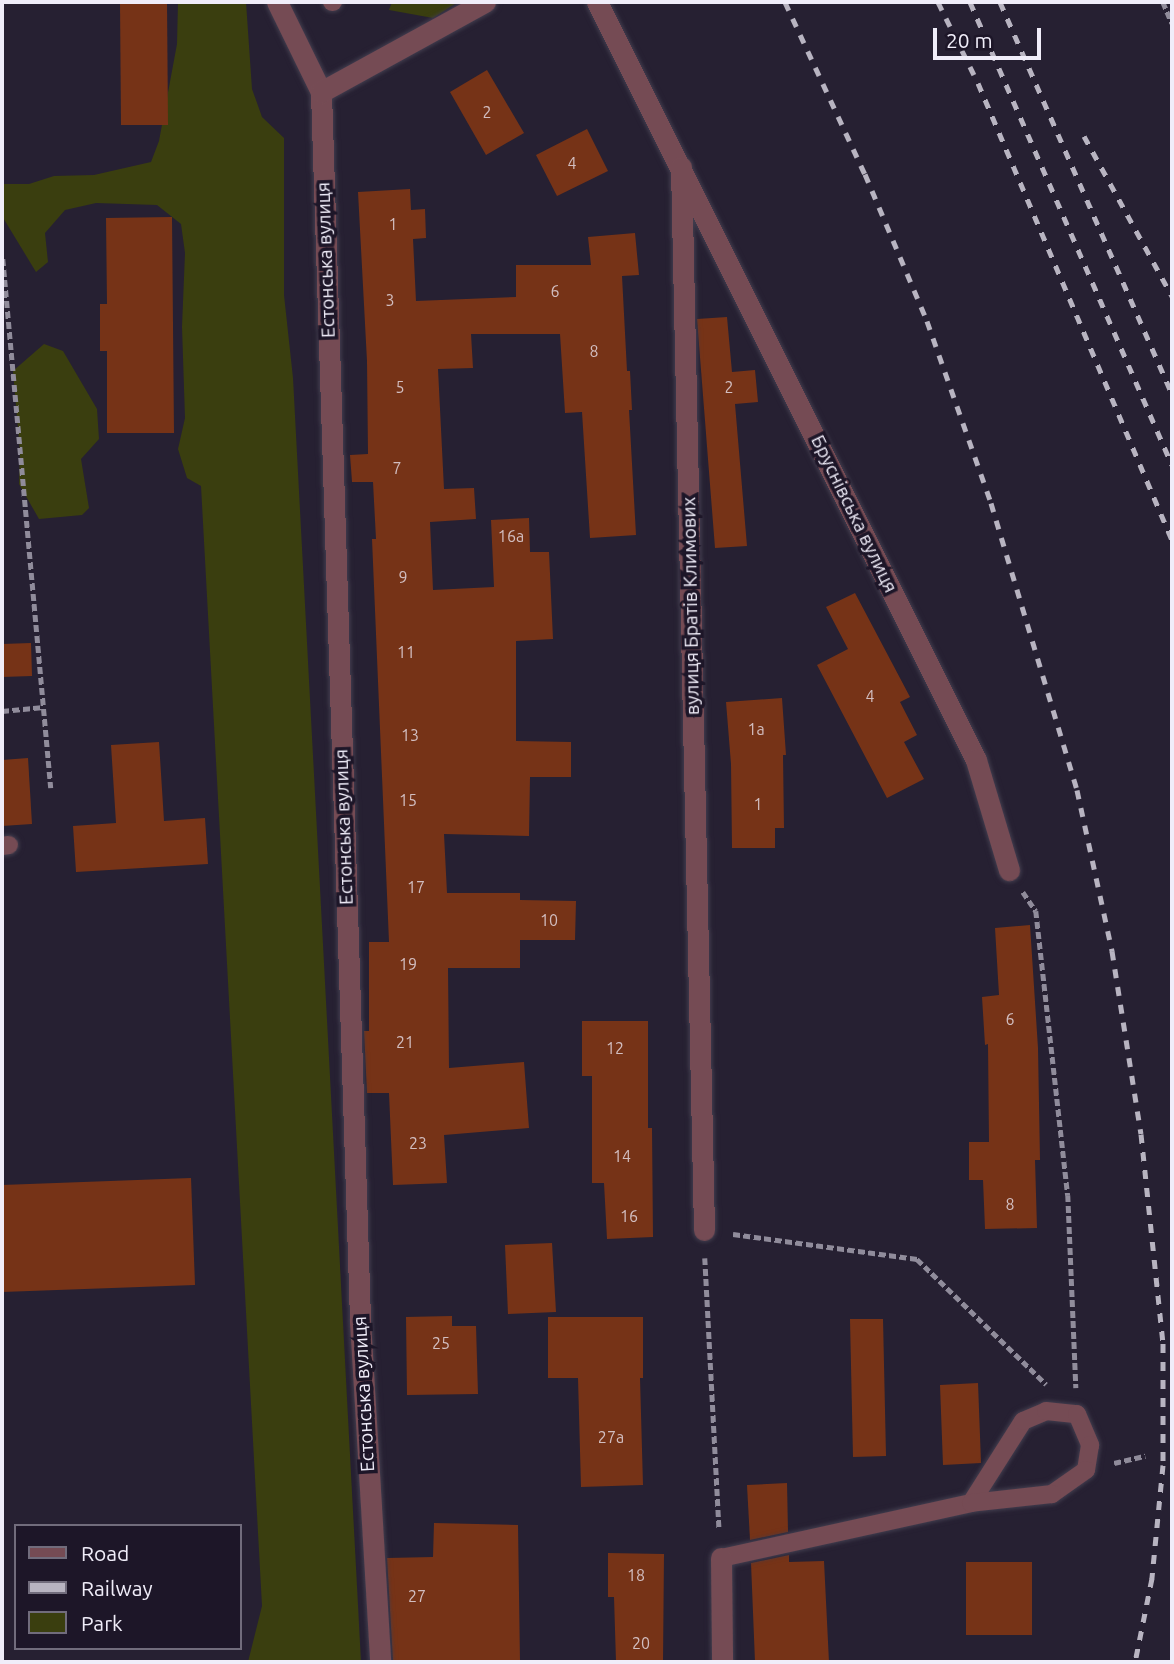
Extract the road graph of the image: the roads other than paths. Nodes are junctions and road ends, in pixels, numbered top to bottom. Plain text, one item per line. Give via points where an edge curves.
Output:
1 (277, 2) edge
2 (485, 2) edge
3 (597, 2) edge
4 (321, 92) junction
5 (681, 167) junction
6 (1009, 870) road end
7 (704, 1230) road end
8 (971, 1503) junction
9 (721, 1558) joint
10 (380, 1662) edge
11 (722, 1662) edge

1 - 4 street, Естонська вулиця
2 - 4 street
3 - 5 street, вулиця Братів Климових
4 - 10 street, Естонська вулиця via 360,1307
5 - 6 street, Бруснівська вулиця via 976,760
5 - 7 street, вулиця Братів Климових
8 - 8 lane via 1023,1421 1046,1411 1077,1414 1090,1444 1086,1470 1052,1494
8 - 9 lane
9 - 11 street

